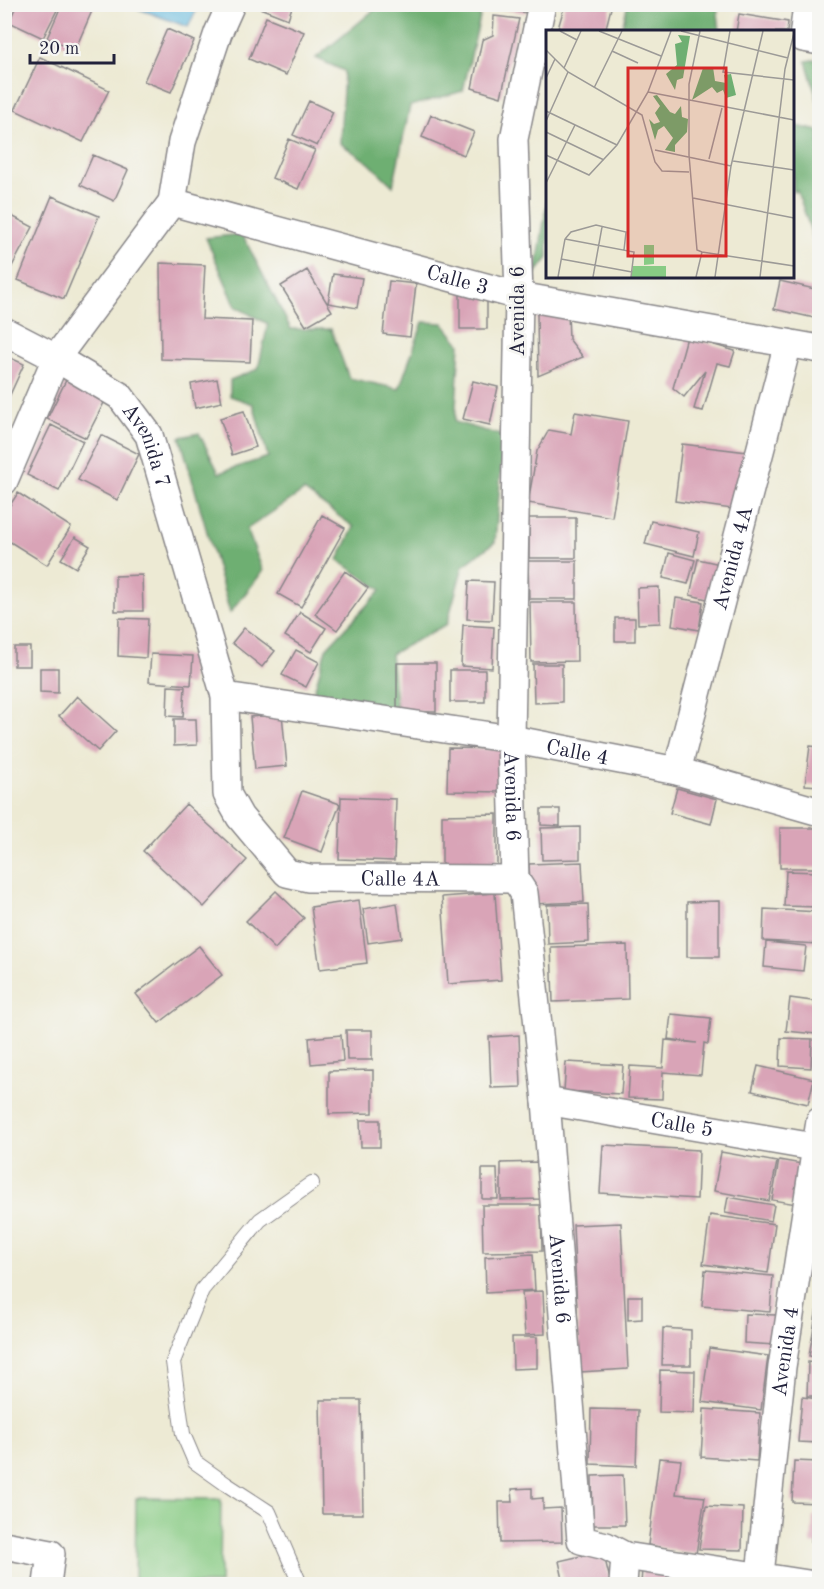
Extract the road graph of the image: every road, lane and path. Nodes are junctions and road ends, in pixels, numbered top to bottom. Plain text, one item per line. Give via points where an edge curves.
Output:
1 (231, 4) edge
2 (542, 4) edge
3 (807, 4) edge
4 (811, 40) edge
5 (172, 202) junction
6 (519, 296) junction
7 (4, 331) edge
8 (788, 343) junction
9 (819, 349) edge
10 (56, 358) junction
11 (4, 481) edge
12 (225, 696) junction
13 (511, 739) junction
14 (677, 771) junction
15 (819, 812) edge
16 (287, 873) joint
17 (515, 879) junction
18 (546, 1101) junction
19 (819, 1120) edge
20 (817, 1148) edge
21 (312, 1183) dead end
22 (4, 1545) edge
23 (625, 1556) junction
24 (759, 1581) edge
25 (47, 1584) edge
26 (300, 1584) edge
27 (623, 1584) edge
28 (808, 1584) edge

1 - 5 street via 182,142
2 - 6 street, Avenida 6 via 514,139
3 - 4 street
5 - 6 street, Calle 3
5 - 10 street
6 - 8 street, Calle 3
6 - 13 street, Avenida 6
7 - 10 street
8 - 9 street, Calle 3
8 - 14 street, Avenida 4A
10 - 11 street
10 - 12 street, Avenida 7 via 120,396 150,435
12 - 13 street, Calle 4
12 - 16 street, Avenida 7 via 227,794 240,817
13 - 14 street, Calle 4
13 - 17 street, Avenida 6
14 - 15 street, Calle 4
16 - 17 street, Calle 4A via 309,878
17 - 18 street, Avenida 6 via 524,893
18 - 20 street, Calle 5
18 - 23 street, Avenida 6 via 581,1540
19 - 20 street, Avenida 4
20 - 24 street, Avenida 4 via 782,1367
21 - 26 lane via 260,1220 202,1290 173,1362 183,1434 195,1462 269,1512
22 - 25 street via 51,1554
23 - 24 street
23 - 27 street
24 - 28 street

